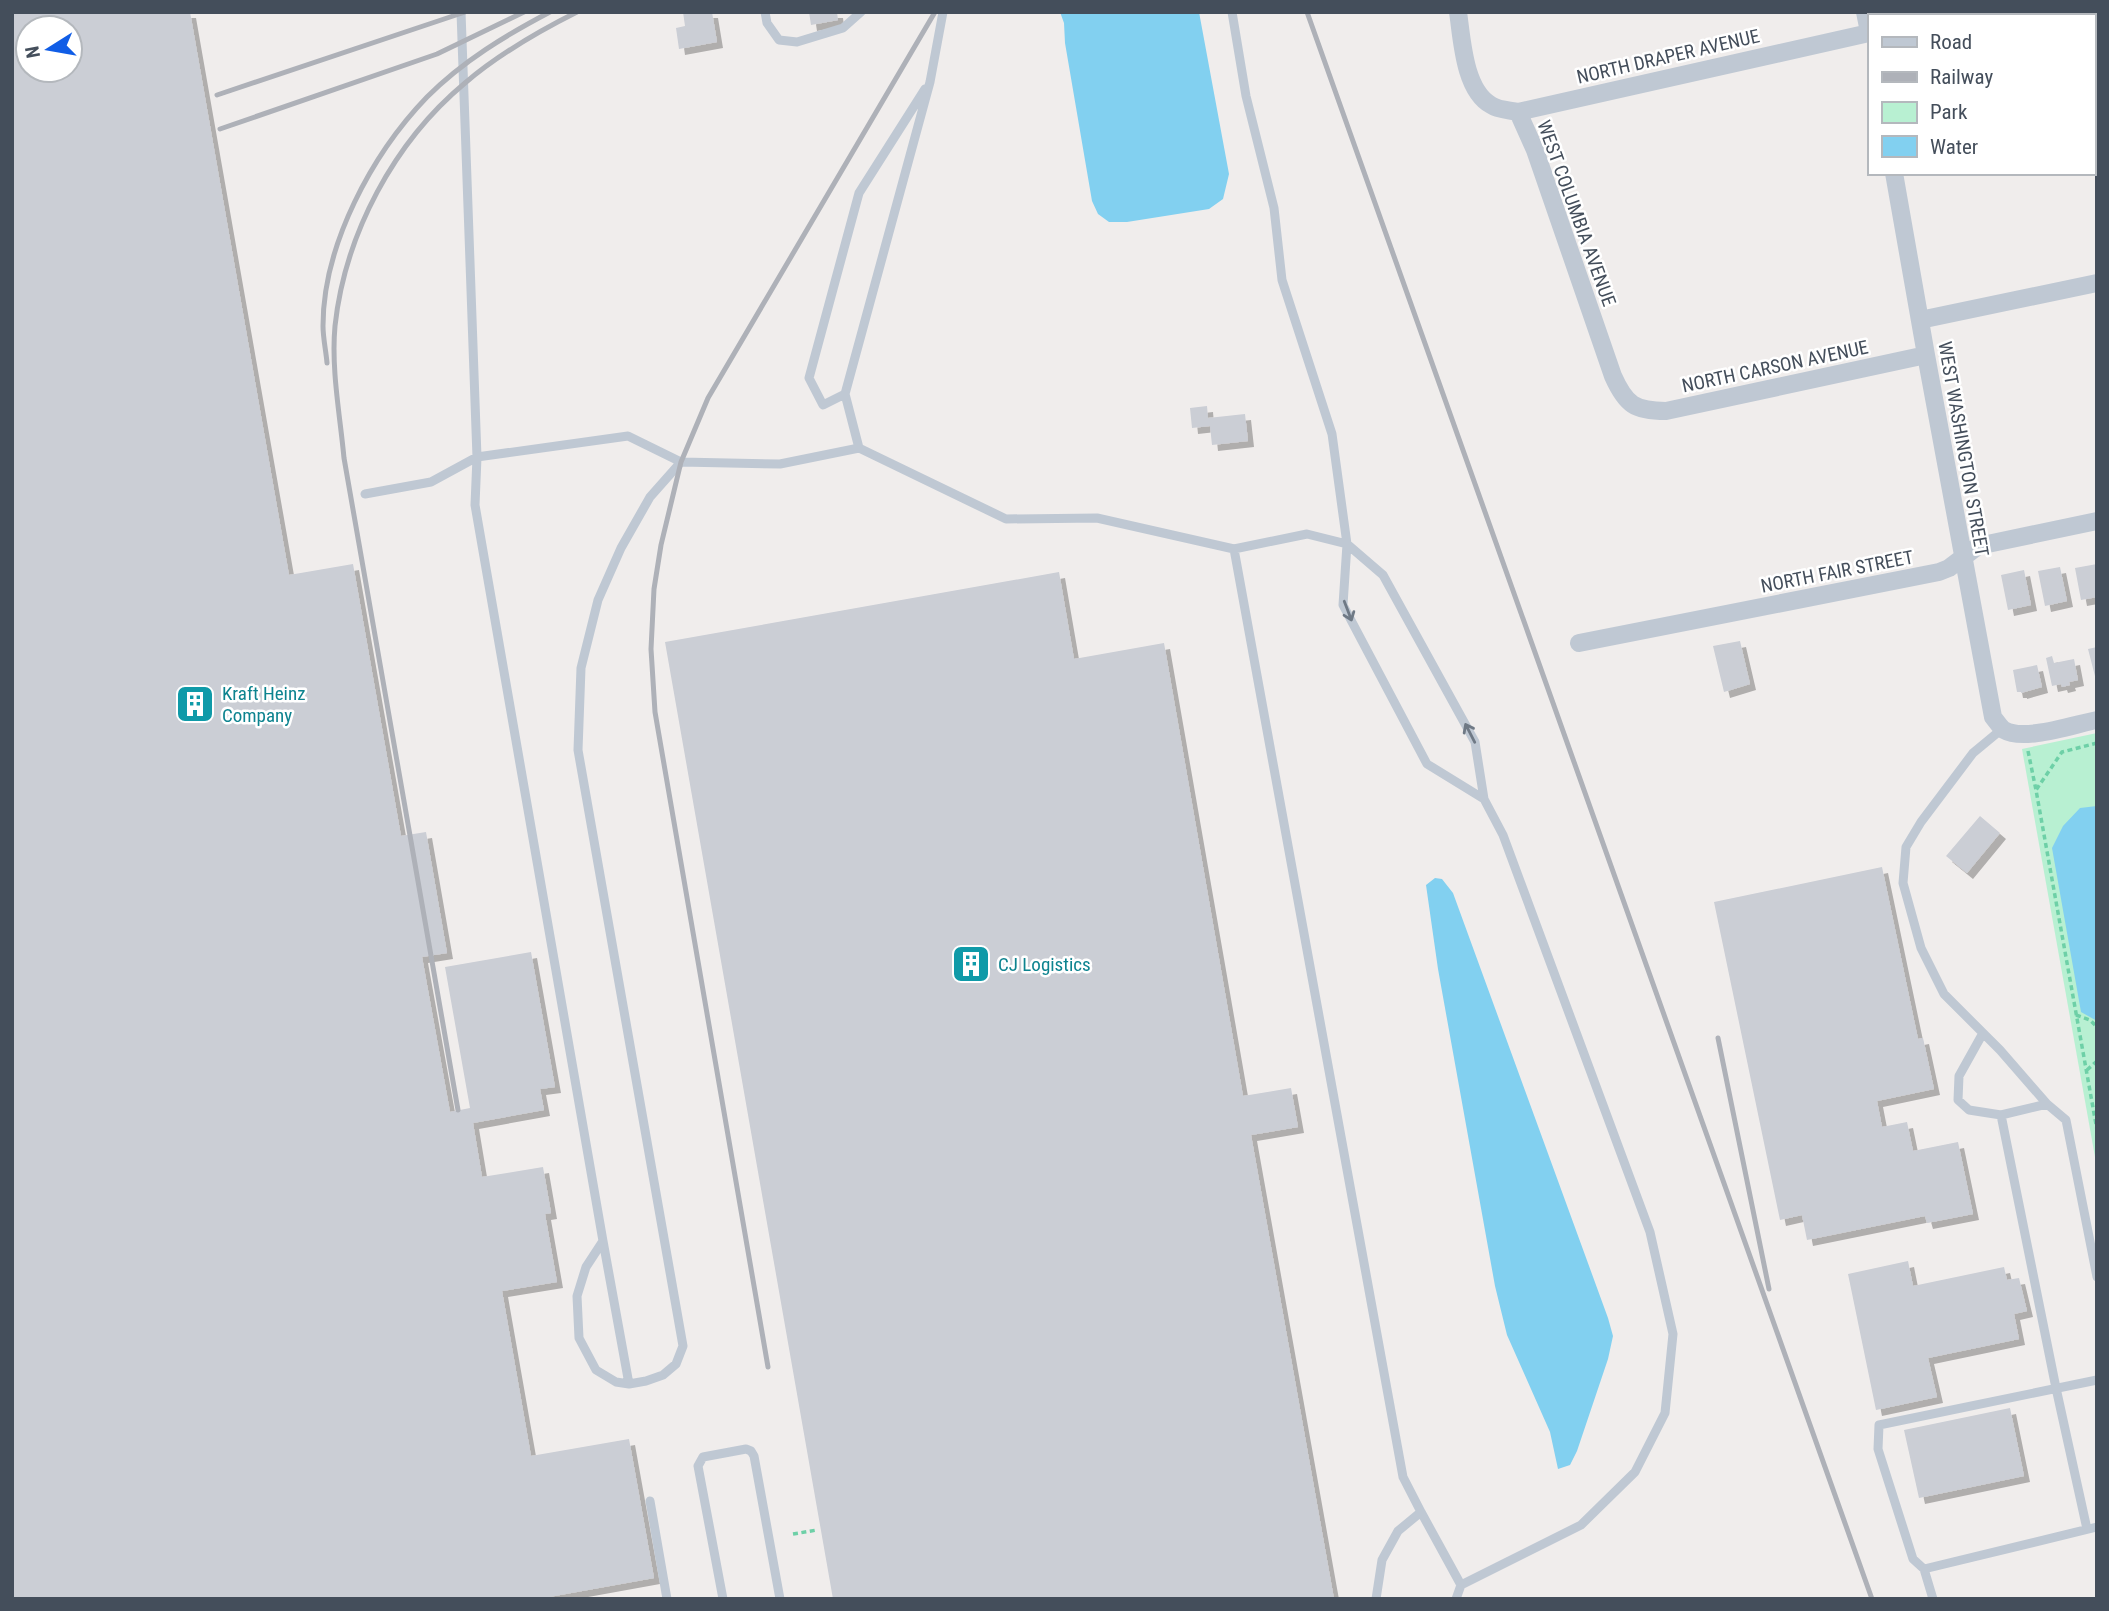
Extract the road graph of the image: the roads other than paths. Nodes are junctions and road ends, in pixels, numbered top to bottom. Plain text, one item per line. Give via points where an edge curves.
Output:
1 (461, 12) edge
2 (765, 12) edge
3 (861, 12) edge
4 (943, 12) edge
5 (1232, 12) edge
6 (1458, 12) edge
7 (1868, 33) edge
8 (930, 82) junction
9 (1518, 112) junction
10 (1894, 175) edge
11 (2097, 283) edge
12 (1920, 320) junction
13 (1926, 355) junction
14 (845, 394) junction
15 (1634, 407) joint
16 (859, 448) junction
17 (477, 457) junction
18 (681, 462) junction
19 (365, 494) dead end
20 (2097, 521) edge
21 (1347, 544) junction
22 (1234, 550) junction
23 (1963, 557) junction
24 (1579, 643) dead end
25 (2097, 720) edge
26 (2002, 729) junction
27 (1484, 799) junction
28 (1983, 1033) junction
29 (2047, 1104) junction
30 (2001, 1115) junction
31 (603, 1241) junction
32 (2097, 1277) edge
33 (2097, 1380) edge
34 (629, 1384) junction
35 (2056, 1388) junction
36 (650, 1501) dead end
37 (1421, 1512) junction
38 (2092, 1528) edge
39 (1924, 1569) junction
40 (1461, 1585) junction
41 (667, 1599) edge
42 (723, 1599) edge
43 (780, 1599) edge
44 (1376, 1599) edge
45 (1456, 1599) edge
46 (1933, 1599) edge

1 - 17 lane
2 - 3 lane via 779,40 797,42 843,28
4 - 8 lane
5 - 21 lane via 1246,96 1274,208 1282,281 1332,434
6 - 9 street, WEST COLUMBIA AVENUE via 1474,87 1494,107
7 - 9 street, NORTH DRAPER AVENUE
8 - 14 lane
8 - 14 lane via 859,193 808,378 823,405
9 - 15 street, WEST COLUMBIA AVENUE via 1614,376 1622,396
10 - 12 street, WEST WASHINGTON STREET
11 - 12 street
12 - 13 street, WEST WASHINGTON STREET
13 - 15 street, NORTH CARSON AVENUE via 1666,411
13 - 23 street, WEST WASHINGTON STREET
14 - 16 lane
16 - 18 lane via 780,464
16 - 22 lane via 1006,519 1097,518
17 - 18 lane via 628,436
17 - 19 lane via 431,482
17 - 31 lane via 475,505 482,551
18 - 34 lane via 650,497 621,548 598,600 581,668 578,750 683,1346 676,1364 663,1375
20 - 23 street, NORTH FAIR STREET via 1978,547
21 - 22 lane via 1307,534
27 -> 21 lane via 1475,742 1383,575
21 -> 27 lane via 1343,606 1427,764
22 - 37 lane via 1404,1477
23 - 24 street, NORTH FAIR STREET via 1939,572
23 - 26 street, WEST WASHINGTON STREET via 1993,718
25 - 26 street via 2043,732 2013,734
26 - 28 lane via 1973,753 1921,822 1906,847 1903,883 1921,948 1944,994
27 - 40 lane via 1503,835 1650,1232 1673,1334 1665,1413 1635,1472 1581,1525
28 - 29 lane
28 - 30 lane via 1959,1076 1958,1100 1969,1110
29 - 30 lane
29 - 32 lane via 2066,1120
30 - 35 lane
31 - 34 lane
31 - 34 lane via 586,1267 577,1296 579,1338 596,1370 615,1382
33 - 35 lane
35 - 38 lane
35 - 39 lane via 1879,1425 1878,1449 1913,1559
36 - 41 lane
37 - 40 lane
37 - 44 lane via 1398,1531 1382,1560
38 - 39 lane
39 - 46 lane
40 - 45 lane
42 - 43 lane via 698,1466 703,1457 746,1449 754,1456

